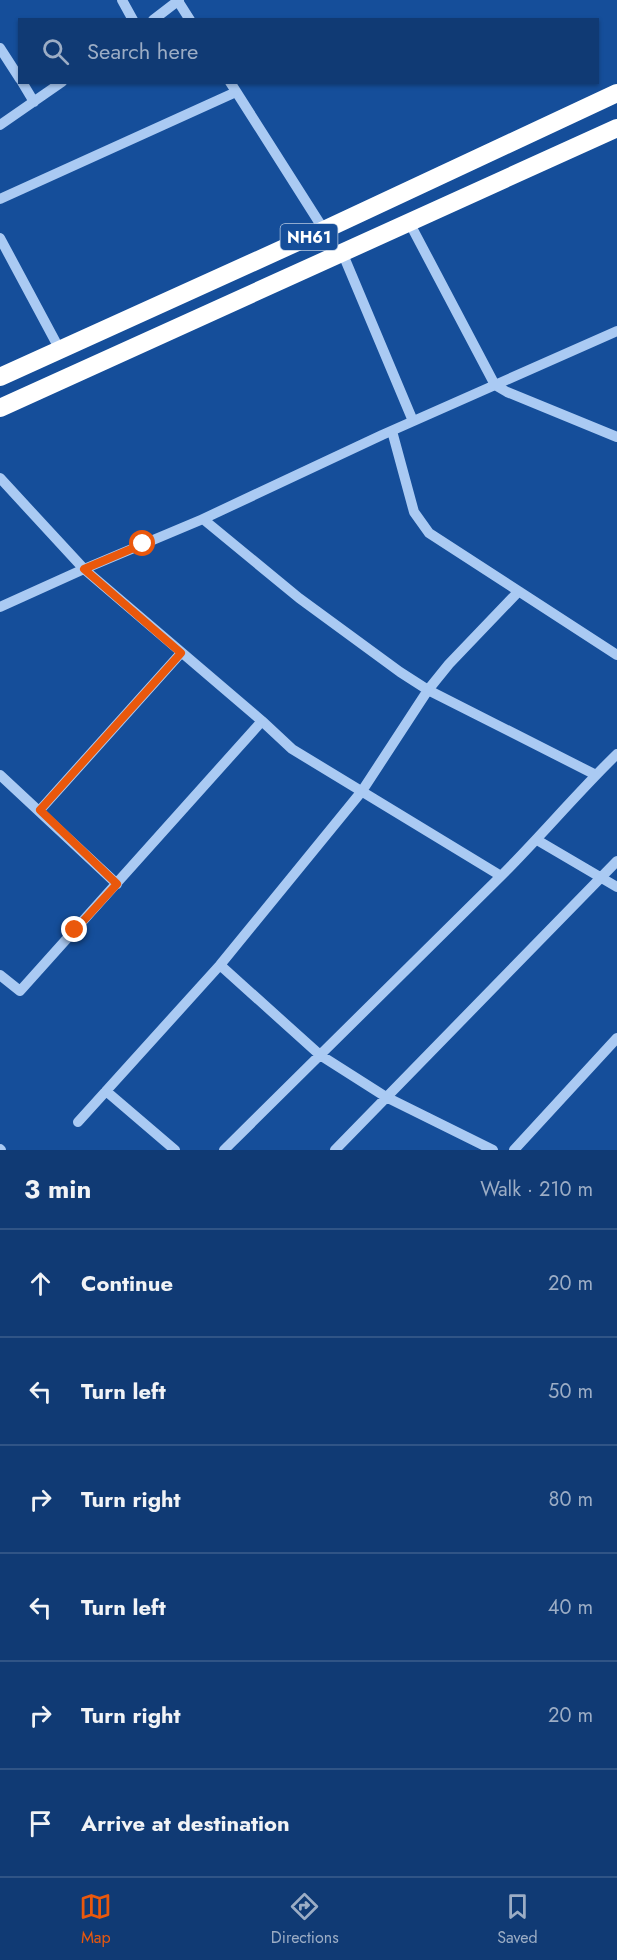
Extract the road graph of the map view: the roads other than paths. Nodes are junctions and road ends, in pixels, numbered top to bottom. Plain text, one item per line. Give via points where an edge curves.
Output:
1 (122, 0) edge
2 (178, 1) edge
3 (132, 18) edge
4 (156, 18) edge
5 (188, 18) edge
6 (0, 48) edge
7 (18, 76) edge
8 (23, 84) edge
9 (59, 84) edge
10 (233, 87) edge
11 (617, 93) edge
12 (34, 102) junction
13 (0, 125) edge
14 (617, 128) edge
15 (0, 199) edge
16 (347, 219) junction
17 (409, 222) junction
18 (324, 230) junction
19 (0, 238) edge
20 (350, 248) junction
21 (617, 331) edge
22 (60, 350) junction
23 (0, 377) edge
24 (495, 385) junction
25 (0, 408) edge
26 (413, 421) junction
27 (392, 431) junction
28 (617, 437) edge
29 (0, 478) edge
30 (203, 519) junction
31 (84, 569) junction
32 (518, 592) junction
33 (0, 607) edge
34 (181, 653) junction
35 (617, 655) edge
36 (428, 690) junction
37 (262, 721) junction
38 (617, 754) edge
39 (0, 774) edge
40 (596, 775) junction
41 (362, 791) junction
42 (40, 810) junction
43 (537, 840) junction
44 (617, 861) edge
45 (501, 876) junction
46 (600, 877) junction
47 (117, 884) junction
48 (617, 887) edge
49 (220, 964) junction
50 (0, 975) edge
51 (617, 1038) edge
52 (320, 1055) junction
53 (106, 1091) junction
54 (386, 1097) junction
55 (78, 1122) dead end
56 (175, 1150) edge
57 (224, 1150) edge
58 (335, 1150) edge
59 (493, 1150) edge
60 (514, 1150) edge

1 - 3 street
2 - 4 street
2 - 5 street
6 - 7 street
8 - 12 street
9 - 12 street
10 - 15 street
10 - 18 street
11 - 16 highway, NH61
12 - 13 street
14 - 17 highway, NH61
16 - 18 highway, NH61
16 - 20 highway
17 - 20 highway, NH61
17 - 24 street
18 - 22 highway, NH61
19 - 22 street
20 - 25 highway, NH61
20 - 26 street
21 - 24 street
22 - 23 highway, NH61
24 - 26 street
24 - 28 street
26 - 27 street
27 - 30 street
27 - 32 street via 414,512 423,527
29 - 31 street
30 - 31 street
30 - 36 street via 299,598
31 - 33 street
31 - 34 street
32 - 35 street
32 - 36 street
34 - 37 street
34 - 42 street
36 - 40 street
36 - 41 street
37 - 41 street via 292,749
37 - 47 street
38 - 40 street
39 - 42 street
40 - 43 street
41 - 45 street
41 - 49 street
42 - 47 street
43 - 45 street
43 - 46 street
44 - 46 street
45 - 52 street
46 - 48 street
46 - 54 street
47 - 50 street via 20,991
49 - 52 street
49 - 53 street
51 - 60 street
52 - 54 street
52 - 57 street
53 - 55 street
53 - 56 street
54 - 58 street
54 - 59 street

